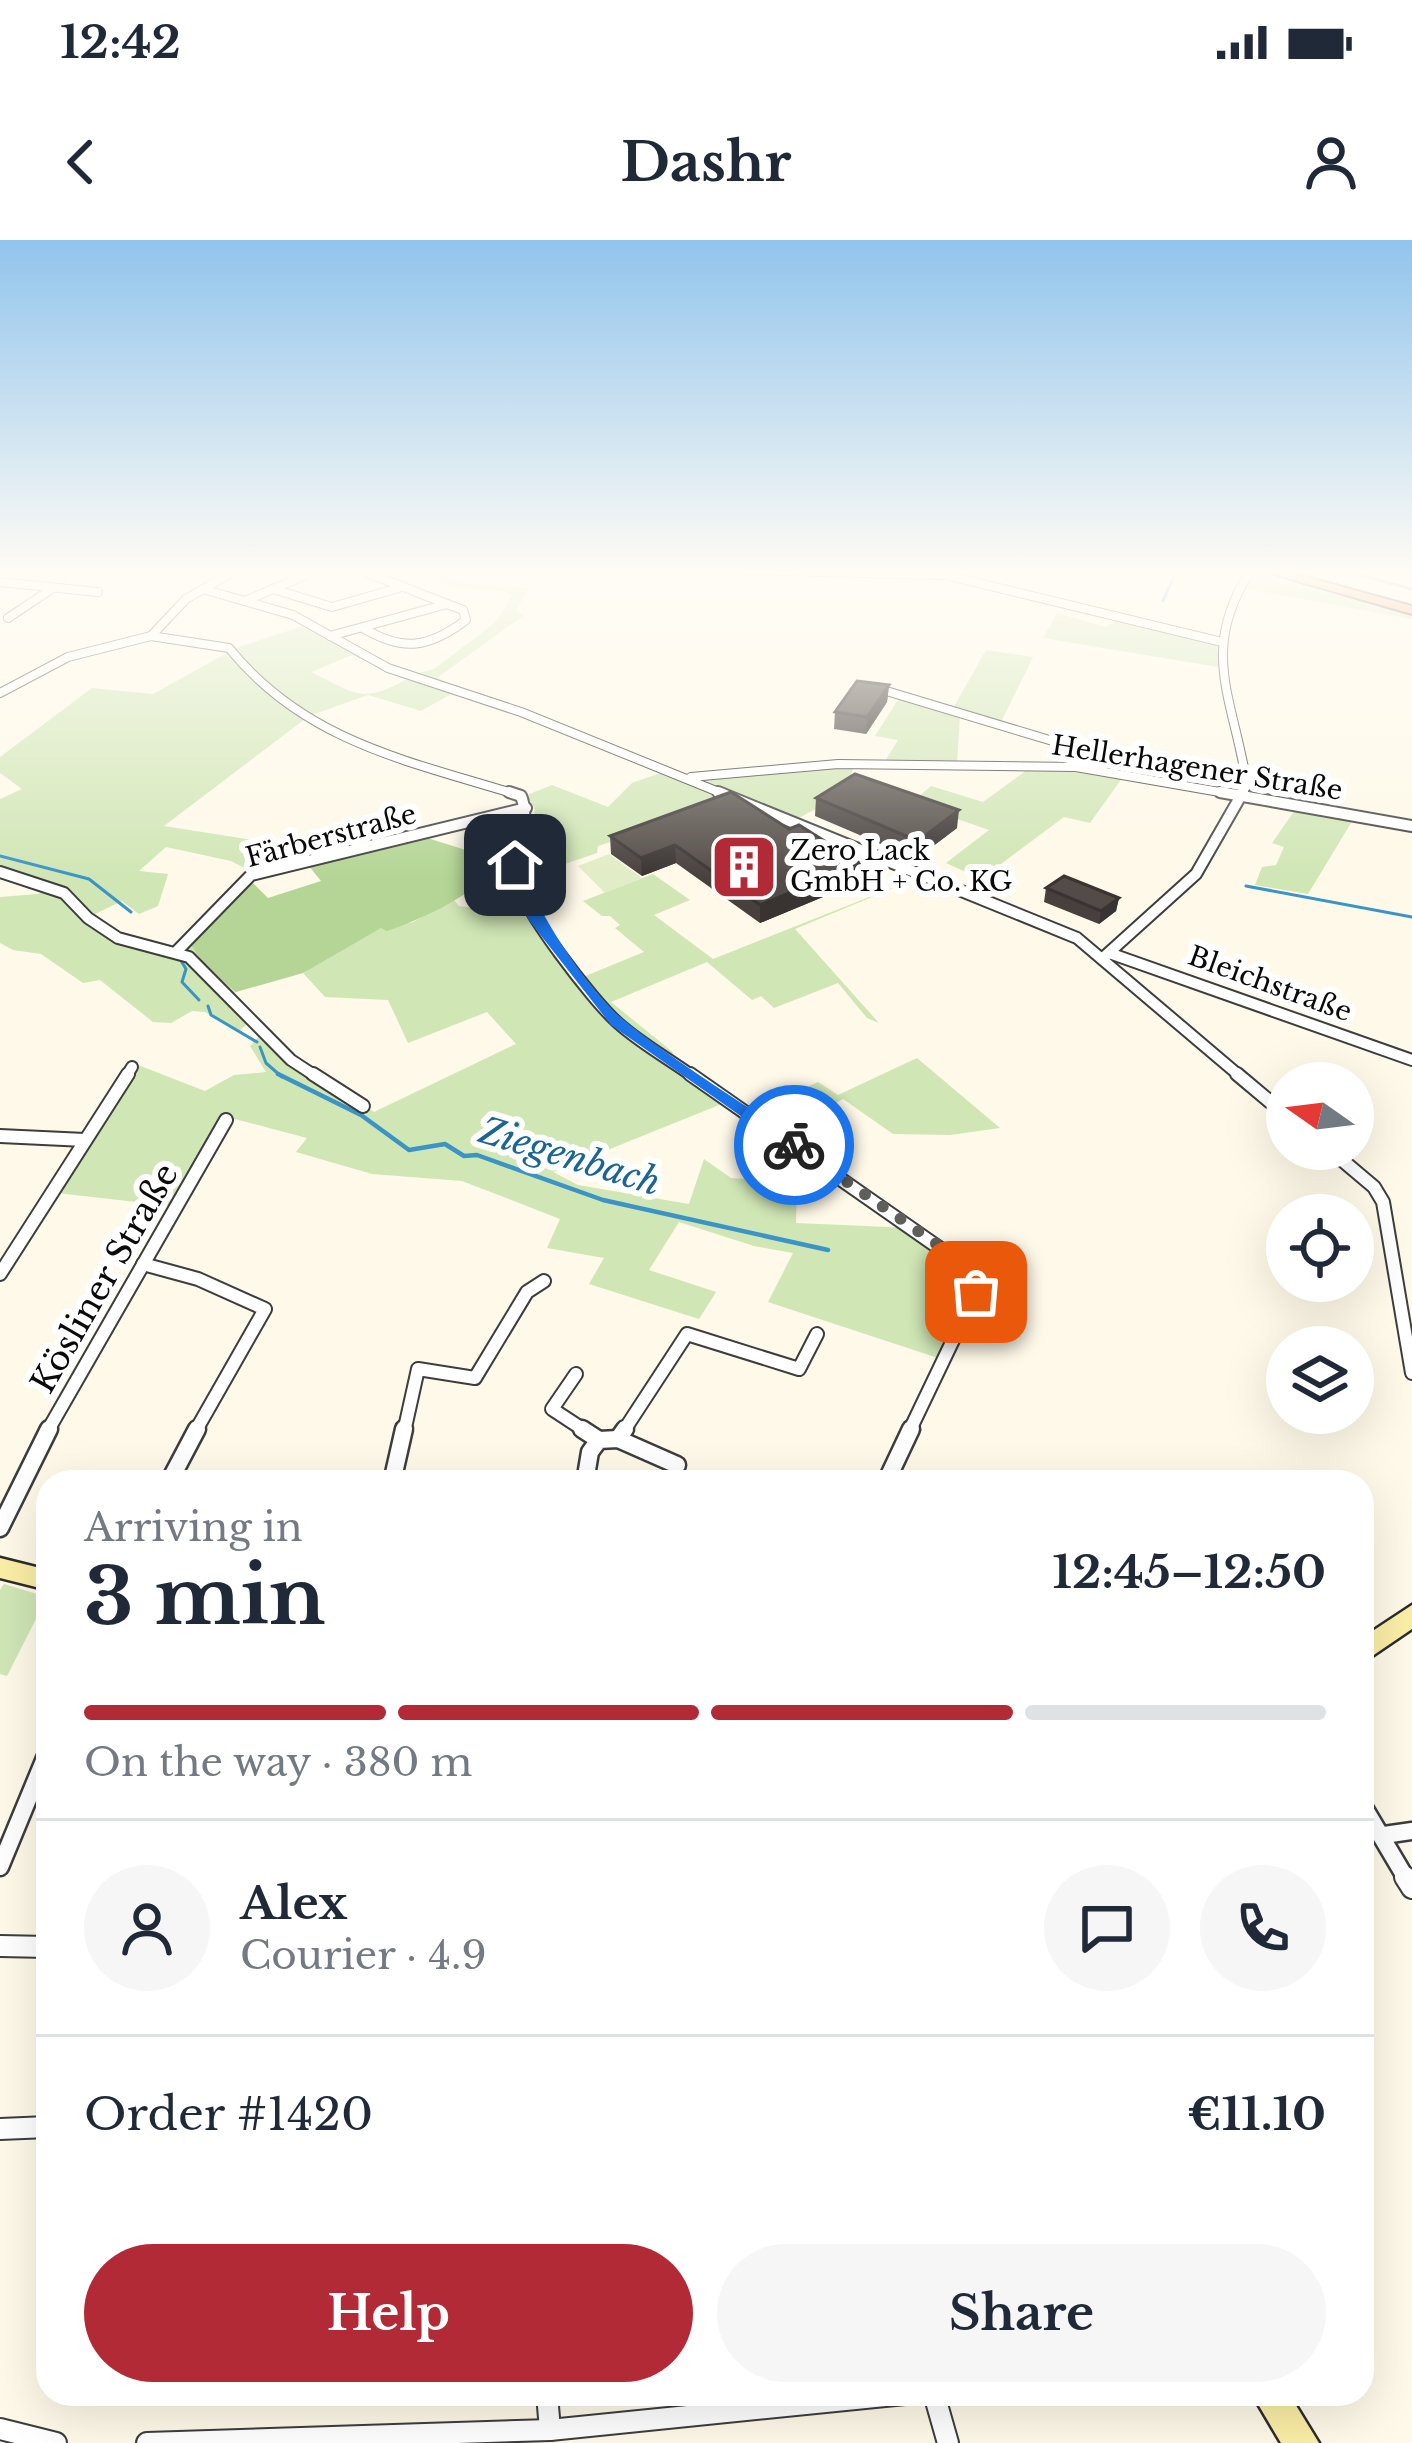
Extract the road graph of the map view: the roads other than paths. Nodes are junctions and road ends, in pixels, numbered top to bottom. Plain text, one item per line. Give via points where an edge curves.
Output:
1 (39, 673) edge
2 (248, 673) edge
3 (403, 673) edge
4 (1224, 673) edge
5 (868, 686) edge
6 (0, 693) edge
7 (1076, 766) junction
8 (688, 778) junction
9 (1243, 793) junction
10 (526, 808) junction
11 (1412, 826) edge
12 (0, 872) edge
13 (176, 952) junction
14 (1108, 955) junction
15 (1412, 1060) edge
16 (132, 1067) dead end
17 (1266, 1097) edge
18 (363, 1106) dead end
19 (226, 1120) dead end
20 (0, 1136) edge
21 (85, 1140) junction
22 (1354, 1170) edge
23 (143, 1264) junction
24 (0, 1274) edge
25 (544, 1281) dead end
26 (817, 1334) dead end
27 (1412, 1372) edge
28 (576, 1374) dead end
29 (618, 1439) junction
30 (599, 1441) junction
31 (677, 1465) dead end
32 (176, 1470) edge
33 (395, 1470) edge
34 (587, 1470) edge
35 (891, 1470) edge
36 (0, 1528) edge
37 (0, 1568) edge
38 (36, 1577) edge
39 (1412, 1615) edge
40 (1374, 1643) edge
41 (36, 1780) edge
42 (1374, 1821) edge
43 (1412, 1831) edge
44 (1384, 1835) junction
45 (0, 1867) edge
46 (1412, 1888) edge
47 (0, 1946) edge
48 (36, 1947) edge
49 (36, 2128) edge
50 (0, 2129) edge
51 (549, 2406) edge
52 (787, 2406) edge
53 (937, 2406) edge
54 (1277, 2406) edge
55 (0, 2428) edge
56 (550, 2430) junction
57 (56, 2443) edge
58 (147, 2443) edge
59 (948, 2443) edge
60 (1301, 2443) edge

1 - 6 street
2 - 10 street via 321,728 510,791
3 - 8 street, Bleichstraße
4 - 9 street
5 - 7 street via 1056,742
7 - 8 street, Hellerhagener Straße via 838,764
7 - 9 street, Hellerhagener Straße
8 - 14 street, Bleichstraße
9 - 11 street, Hellerhagener Straße
9 - 14 street via 1196,874
10 - 13 street, Färberstraße via 251,875
10 - 35 street via 515,865 523,898 616,1022 945,1249 973,1277 965,1325
12 - 13 street via 64,893 118,938
13 - 18 street via 291,1060
14 - 15 street, Bleichstraße
14 - 17 street
16 - 21 street
19 - 23 street, Kösliner Straße
20 - 21 street
21 - 24 street
22 - 27 street via 1383,1202
23 - 32 street via 266,1309
23 - 36 street, Kösliner Straße
25 - 33 street via 527,1292 475,1378 418,1369
26 - 29 street via 799,1369 687,1334
28 - 30 street via 552,1409
29 - 30 street
29 - 31 street
30 - 34 street
37 - 38 main road
39 - 40 main road
41 - 45 street
42 - 44 street
43 - 44 street
44 - 46 street
47 - 48 street
49 - 50 street
51 - 56 street
52 - 56 street
53 - 59 street
54 - 60 main road
55 - 57 street
56 - 58 street

